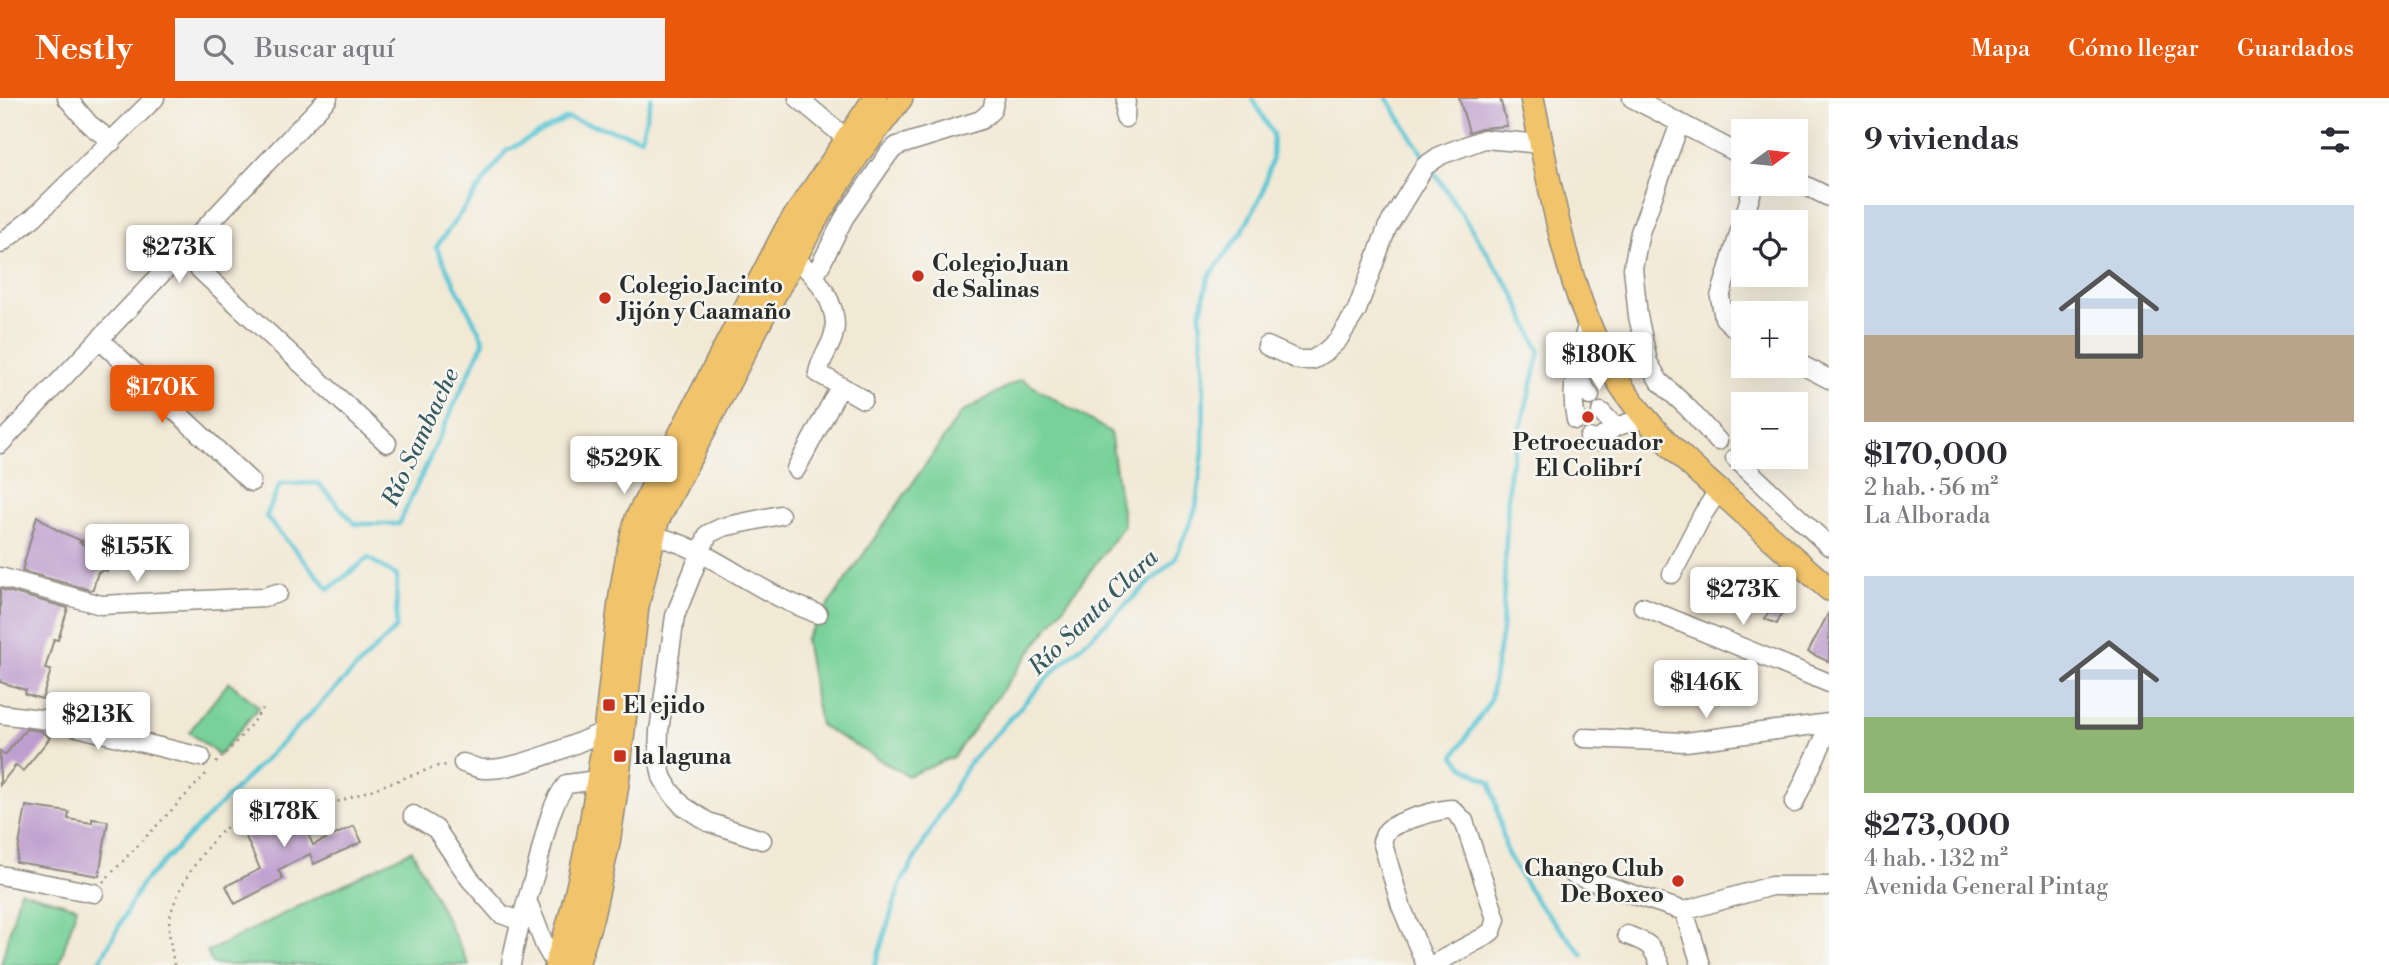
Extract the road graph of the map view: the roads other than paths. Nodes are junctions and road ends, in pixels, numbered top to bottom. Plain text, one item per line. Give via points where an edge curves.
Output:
1 (67, 98) edge
2 (155, 98) edge
3 (328, 98) edge
4 (798, 98) edge
5 (875, 98) edge
6 (901, 98) edge
7 (995, 98) edge
8 (1125, 98) edge
9 (1532, 98) edge
10 (1632, 98) edge
11 (1125, 118) dead end
12 (1680, 123) junction
13 (846, 138) junction
14 (111, 142) junction
15 (1542, 144) junction
16 (1731, 150) edge
17 (1808, 187) edge
18 (1750, 196) edge
19 (1829, 197) edge
20 (0, 244) edge
21 (185, 251) junction
22 (785, 254) junction
23 (814, 276) junction
24 (1588, 321) junction
25 (1731, 324) edge
26 (99, 339) junction
27 (1267, 346) dead end
28 (1808, 368) edge
29 (1576, 375) junction
30 (1829, 379) edge
31 (840, 387) junction
32 (1590, 396) dead end
33 (863, 399) dead end
34 (1601, 412) dead end
35 (1644, 418) junction
36 (1576, 420) dead end
37 (1615, 426) junction
38 (1589, 438) dead end
39 (1718, 441) dead end
40 (387, 443) dead end
41 (0, 444) edge
42 (796, 469) dead end
43 (1747, 469) edge
44 (251, 482) dead end
45 (1718, 491) junction
46 (780, 515) dead end
47 (653, 536) junction
48 (1829, 546) edge
49 (702, 554) junction
50 (1672, 574) dead end
51 (0, 577) edge
52 (1829, 589) edge
53 (278, 593) dead end
54 (1643, 607) dead end
55 (818, 614) dead end
56 (1829, 683) edge
57 (0, 714) edge
58 (1829, 726) edge
59 (605, 731) junction
60 (1584, 738) dead end
61 (201, 757) dead end
62 (463, 763) road end
63 (607, 782) junction
64 (1794, 803) dead end
65 (413, 815) dead end
66 (762, 840) dead end
67 (0, 875) edge
68 (1574, 875) dead end
69 (1829, 886) edge
70 (94, 893) road end
71 (527, 900) junction
72 (1684, 911) junction
73 (520, 921) junction
74 (1627, 935) dead end
75 (511, 965) edge
76 (556, 965) edge
77 (577, 965) edge
78 (1426, 965) edge
79 (1433, 965) edge
80 (1660, 965) edge
81 (1701, 965) edge

1 - 14 street
2 - 14 street
3 - 21 street
4 - 13 street
5 - 13 main road
6 - 22 main road
7 - 23 street via 992,110 981,120 897,146 889,153 844,218
8 - 11 street
9 - 15 main road
10 - 12 street
12 - 16 street
12 - 39 street via 1640,232 1633,268 1638,316 1648,362 1659,382
13 - 22 main road via 786,230
14 - 20 street
15 - 24 main road via 1569,266
15 - 27 street via 1485,139 1425,166 1387,228 1357,310 1339,340 1312,360 1298,360
17 - 19 street
18 - 25 street via 1720,297 1724,317
21 - 26 street
21 - 40 street
22 - 23 street
22 - 47 main road
22 - 59 main road via 636,518 625,562
23 - 31 street via 827,295 834,332 818,373
24 - 29 street
24 - 35 main road via 1616,377
26 - 41 street
26 - 44 street
28 - 30 street
29 - 32 street
29 - 36 street
31 - 33 street
31 - 42 street
34 - 37 street
35 - 37 street
35 - 45 main road
37 - 38 street via 1597,441
43 - 48 street
45 - 50 street
45 - 52 main road
46 - 49 street via 708,534
47 - 49 street
47 - 63 main road
49 - 55 street
49 - 66 street via 675,617 659,731 660,767 670,791 683,806 708,822
51 - 53 street via 101,605
54 - 56 street
57 - 61 street via 48,720
58 - 60 street via 1692,741
58 - 64 street
59 - 62 street via 500,769
59 - 63 main road
63 - 71 street via 568,784 561,792
63 - 76 main road
63 - 77 main road via 594,904
65 - 73 street via 436,829 501,914
67 - 70 street
68 - 72 street
69 - 72 street via 1772,886
71 - 73 street
71 - 76 street
72 - 81 street
73 - 75 street
74 - 80 street via 1648,942
78 - 79 street via 1401,906 1382,841 1387,830 1404,822 1451,809 1464,821 1496,919 1484,937

